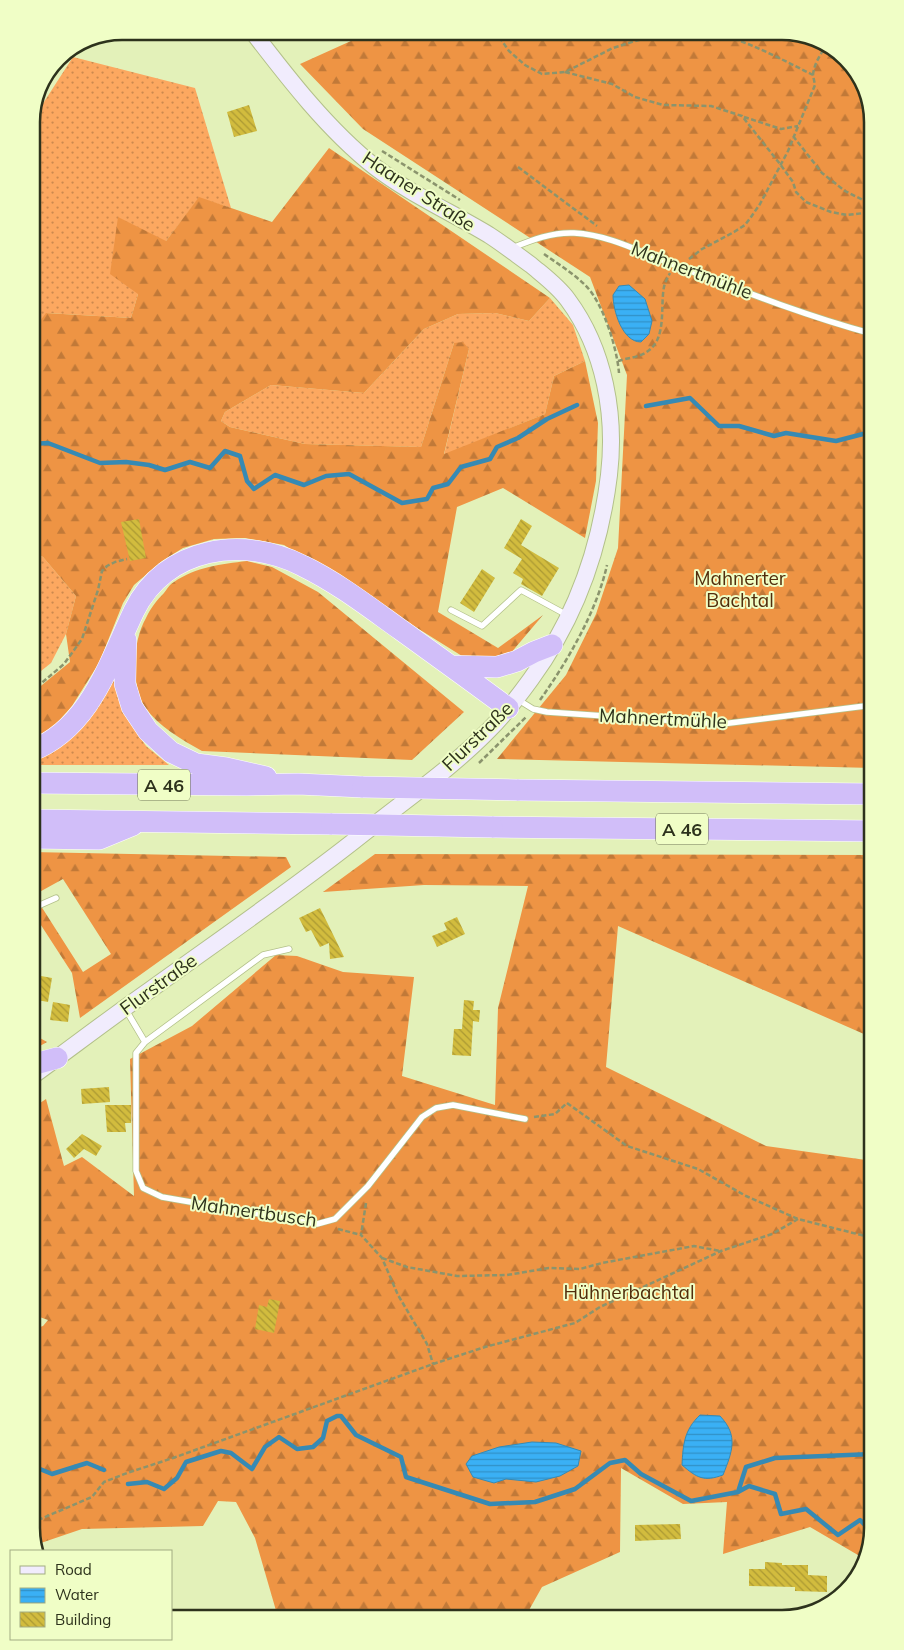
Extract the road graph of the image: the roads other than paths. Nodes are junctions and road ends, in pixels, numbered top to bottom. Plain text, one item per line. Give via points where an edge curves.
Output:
1 (259, 40) edge
2 (510, 249) junction
3 (864, 331) edge
4 (451, 610) dead end
5 (569, 616) junction
6 (127, 628) junction
7 (552, 645) junction
8 (451, 666) junction
9 (512, 703) junction
10 (864, 706) edge
11 (40, 746) edge
12 (40, 783) edge
13 (298, 784) junction
14 (864, 794) edge
15 (40, 820) edge
16 (142, 822) junction
17 (864, 831) edge
18 (40, 838) edge
19 (56, 898) dead end
20 (40, 904) edge
21 (289, 949) dead end
22 (125, 1008) junction
23 (145, 1042) junction
24 (57, 1058) junction
25 (40, 1063) edge
26 (40, 1070) edge
27 (525, 1119) road end

1 - 2 main road, Haaner Straße via 340,136 369,162
2 - 3 lane, Mahnertmühle via 552,234 575,233 616,240 673,265
2 - 5 main road, Flurstraße via 568,299 594,349 608,401 611,457 606,494 585,583
4 - 5 lane via 482,626 521,590
5 - 7 main road, Flurstraße
6 - 8 highway via 146,590 164,573 186,559 214,551 247,549 274,554 303,565
6 - 11 highway via 95,694 58,736
6 - 13 highway via 124,684 132,707 148,731 171,752 196,764
7 - 8 highway via 517,662 497,667
7 - 9 main road, Flurstraße
8 - 9 highway
9 - 10 lane, Mahnertmühle via 547,712 722,724
9 - 22 main road, Flurstraße via 460,756 321,867
12 - 13 highway, A 46
13 - 14 highway, A 46, bridge
15 - 16 highway, A 46
16 - 17 highway, A 46, bridge
16 - 18 highway via 99,839
19 - 20 lane
21 - 23 lane via 263,954
22 - 23 lane
22 - 24 main road, Flurstraße
23 - 27 lane, Mahnertbusch via 136,1053 136,1171 143,1188 162,1197 317,1224 335,1219 368,1186 422,1117 436,1108 452,1105
24 - 25 highway
24 - 26 main road, Flurstraße

